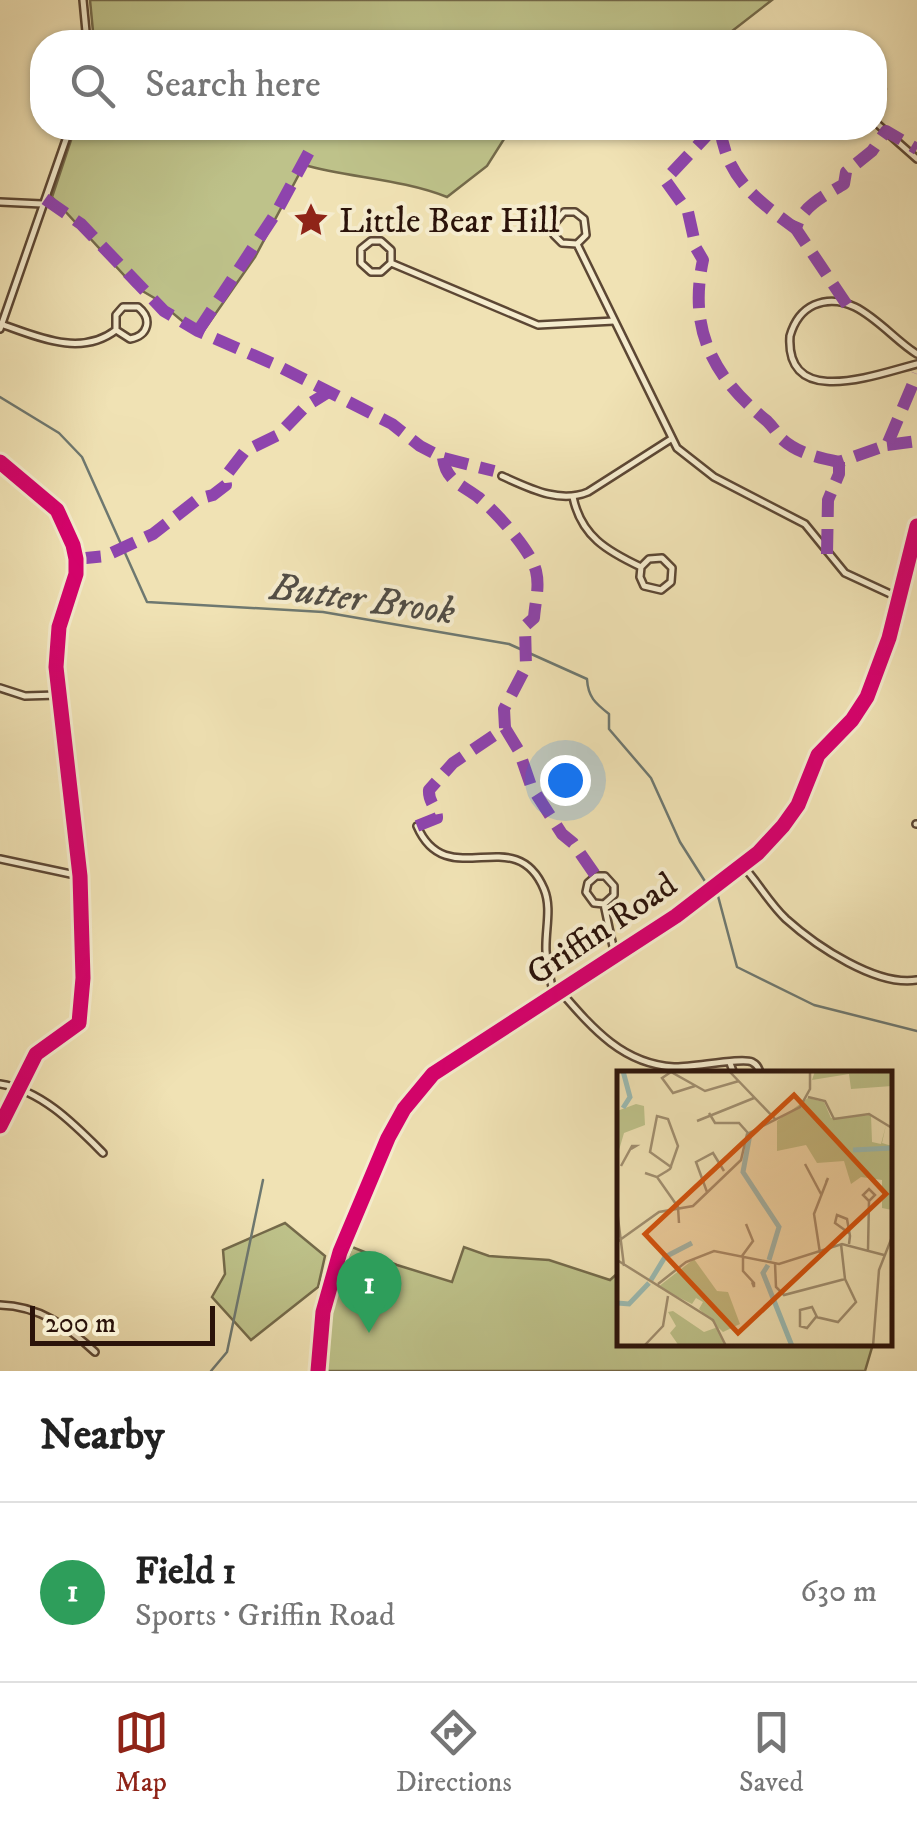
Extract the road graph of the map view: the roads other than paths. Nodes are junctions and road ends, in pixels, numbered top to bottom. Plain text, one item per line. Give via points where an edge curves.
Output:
1 (83, 0) edge
2 (86, 30) edge
3 (887, 130) edge
4 (66, 140) edge
5 (917, 159) edge
6 (0, 202) edge
7 (43, 204) junction
8 (577, 244) junction
9 (391, 263) junction
10 (614, 321) junction
11 (1, 327) edge
12 (116, 330) junction
13 (917, 354) edge
14 (917, 364) edge
15 (670, 439) junction
16 (0, 462) edge
17 (502, 476) dead end
18 (573, 497) junction
19 (917, 526) edge
20 (642, 566) junction
21 (899, 598) junction
22 (0, 688) edge
23 (58, 695) junction
24 (417, 826) dead end
25 (0, 860) edge
26 (742, 865) junction
27 (80, 876) junction
28 (604, 904) junction
29 (615, 956) junction
30 (917, 980) edge
31 (558, 994) junction
32 (730, 1063) junction
33 (733, 1071) edge
34 (758, 1071) edge
35 (0, 1084) edge
36 (20, 1087) junction
37 (0, 1126) edge
38 (103, 1153) dead end
39 (0, 1305) edge
40 (95, 1352) dead end
41 (318, 1371) edge

1 - 2 street
3 - 5 street
4 - 7 street
6 - 7 street
7 - 11 street
8 - 8 street via 587,224 575,212 564,212 554,235
8 - 10 street
9 - 9 street via 391,250 381,241 361,249 370,272
9 - 10 street via 529,322
10 - 15 street
11 - 12 street via 72,344
12 - 12 street via 123,307 146,315 141,336 124,338
13 - 14 street via 868,315 836,302 809,308 790,336 798,368 822,382
15 - 18 street
15 - 21 street via 702,470 805,524 846,573
16 - 23 street via 57,510 74,545 76,574 56,646
17 - 18 street
18 - 20 street via 593,539
19 - 21 street, Griffin Road
20 - 20 street via 641,580 650,590 672,582 666,560 652,558
21 - 26 street, Griffin Road via 861,708 818,755 792,815
22 - 23 street via 18,696
23 - 27 street
24 - 31 street via 448,858 501,856 534,873 546,896 546,955
25 - 27 street
26 - 29 street, Griffin Road
26 - 30 street via 786,919 846,961 884,980
27 - 36 street via 81,1017 36,1054
28 - 28 street via 586,892 599,876 615,889
28 - 29 street
29 - 31 street, Griffin Road
31 - 32 street via 634,1058 675,1067
31 - 41 street, Griffin Road via 434,1074 404,1109 331,1278
32 - 33 street
32 - 34 street via 748,1060
35 - 36 street
36 - 37 street
36 - 38 street
39 - 40 street via 45,1314

